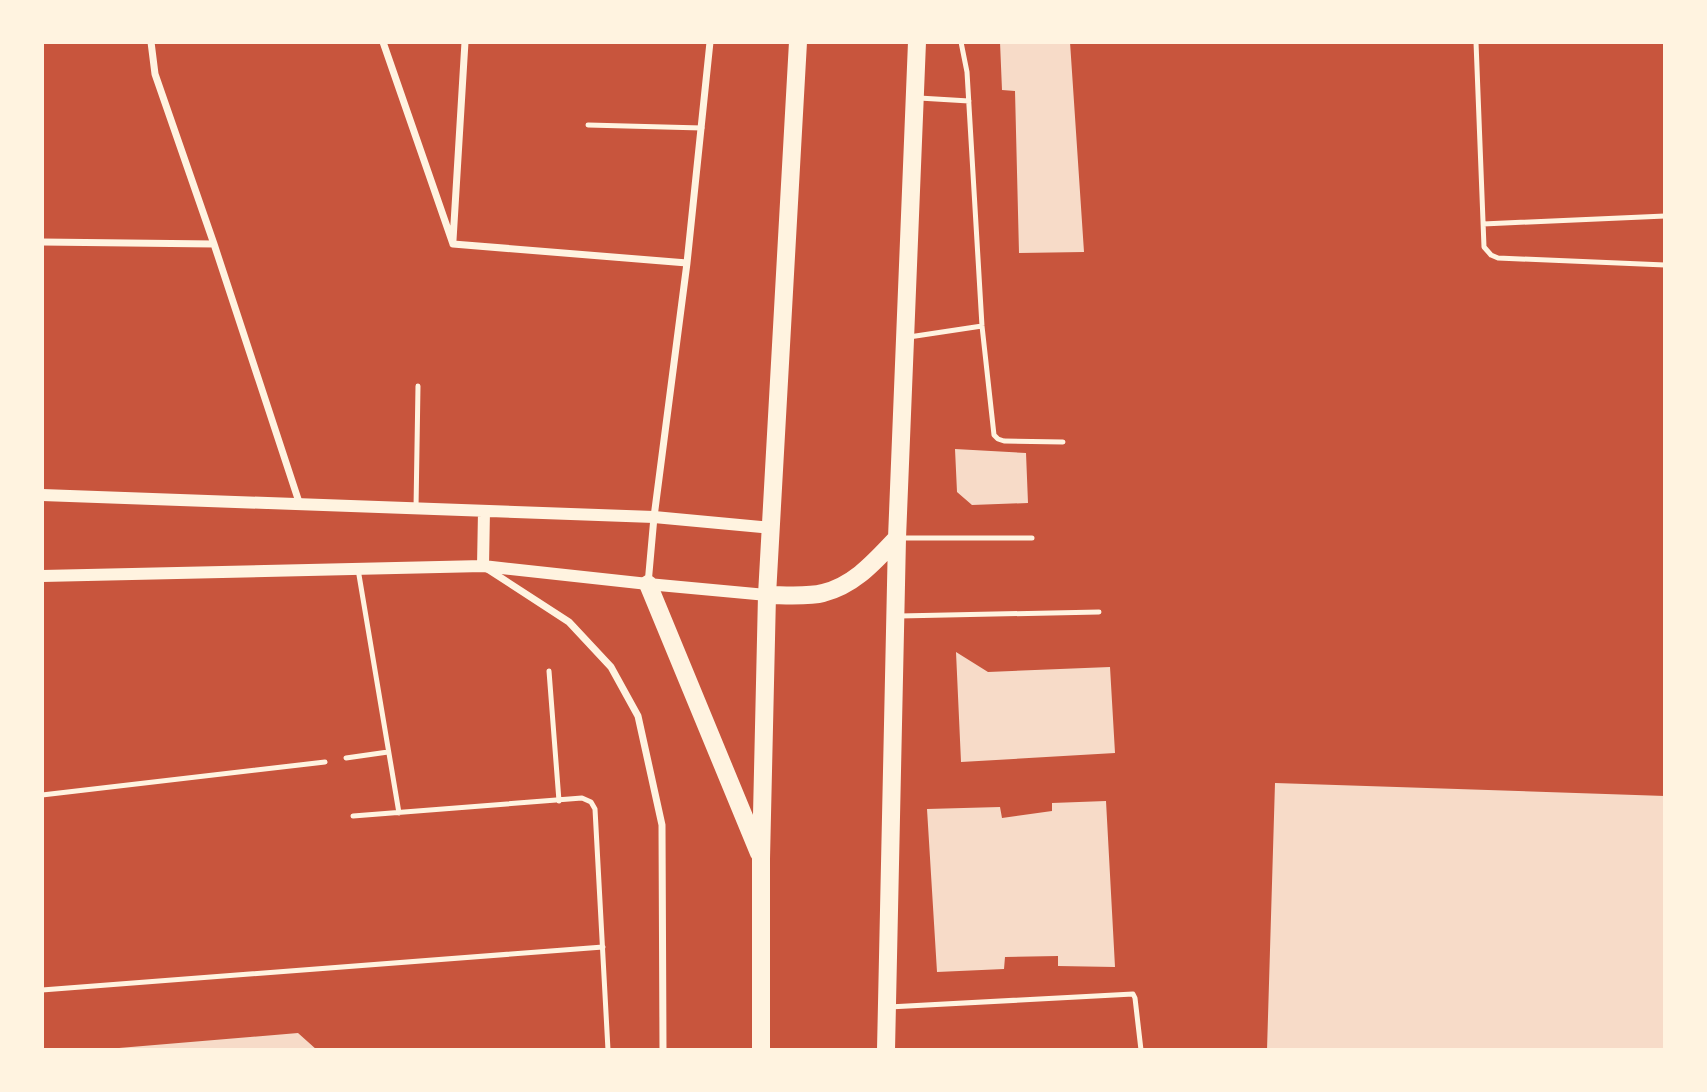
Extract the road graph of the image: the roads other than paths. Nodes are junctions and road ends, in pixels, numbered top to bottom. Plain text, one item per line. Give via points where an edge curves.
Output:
1 (151, 42) edge
2 (383, 42) edge
3 (465, 42) edge
4 (710, 42) edge
5 (798, 42) edge
6 (917, 42) edge
7 (961, 42) edge
8 (1476, 42) edge
9 (915, 98) junction
10 (969, 102) junction
11 (589, 125) dead end
12 (702, 128) junction
13 (1665, 216) edge
14 (1483, 225) junction
15 (42, 242) edge
16 (214, 244) junction
17 (453, 244) junction
18 (687, 264) junction
19 (1665, 265) edge
20 (982, 326) junction
21 (906, 338) junction
22 (418, 386) dead end
23 (1063, 442) dead end
24 (42, 495) edge
25 (300, 505) junction
26 (416, 508) junction
27 (484, 511) junction
28 (653, 517) junction
29 (771, 528) junction
30 (897, 538) junction
31 (1032, 538) dead end
32 (483, 566) junction
33 (358, 569) junction
34 (42, 576) edge
35 (648, 584) junction
36 (767, 595) junction
37 (1099, 612) dead end
38 (896, 616) junction
39 (549, 671) dead end
40 (388, 752) junction
41 (346, 758) dead end
42 (326, 762) dead end
43 (42, 795) edge
44 (559, 801) junction
45 (399, 813) junction
46 (354, 816) dead end
47 (761, 859) junction
48 (603, 947) junction
49 (42, 990) edge
50 (887, 1007) junction
51 (608, 1050) edge
52 (663, 1050) edge
53 (761, 1050) edge
54 (886, 1050) edge
55 (1141, 1050) edge

1 - 16 street via 155,74
2 - 17 street
3 - 17 street
4 - 12 street
5 - 29 main road
6 - 9 main road
7 - 10 lane
8 - 14 lane
9 - 10 lane
9 - 21 main road
10 - 20 lane
11 - 12 lane
12 - 18 street
13 - 14 lane
14 - 19 lane via 1484,247 1498,258
15 - 16 street
16 - 25 street
17 - 18 street
18 - 28 street
20 - 21 lane
20 - 23 lane via 994,435 1004,442
21 - 30 main road
22 - 26 lane
24 - 25 street
25 - 26 street
26 - 27 street
27 - 28 street
27 - 32 street
28 - 29 street
28 - 35 street
29 - 36 main road
30 - 31 lane
30 - 36 main road via 848,583 821,594
30 - 38 main road
32 - 33 street
32 - 35 street
32 - 52 street via 569,622 611,667 638,716 662,825
33 - 34 street
33 - 40 lane
35 - 36 street
35 - 47 main road
36 - 47 main road
37 - 38 lane
38 - 50 main road
39 - 44 lane
40 - 41 lane
40 - 45 lane
42 - 43 lane
44 - 45 lane
44 - 48 lane via 582,799 595,809
45 - 46 lane
47 - 53 main road
48 - 49 lane
48 - 51 lane
50 - 54 main road
50 - 55 lane via 1133,994

